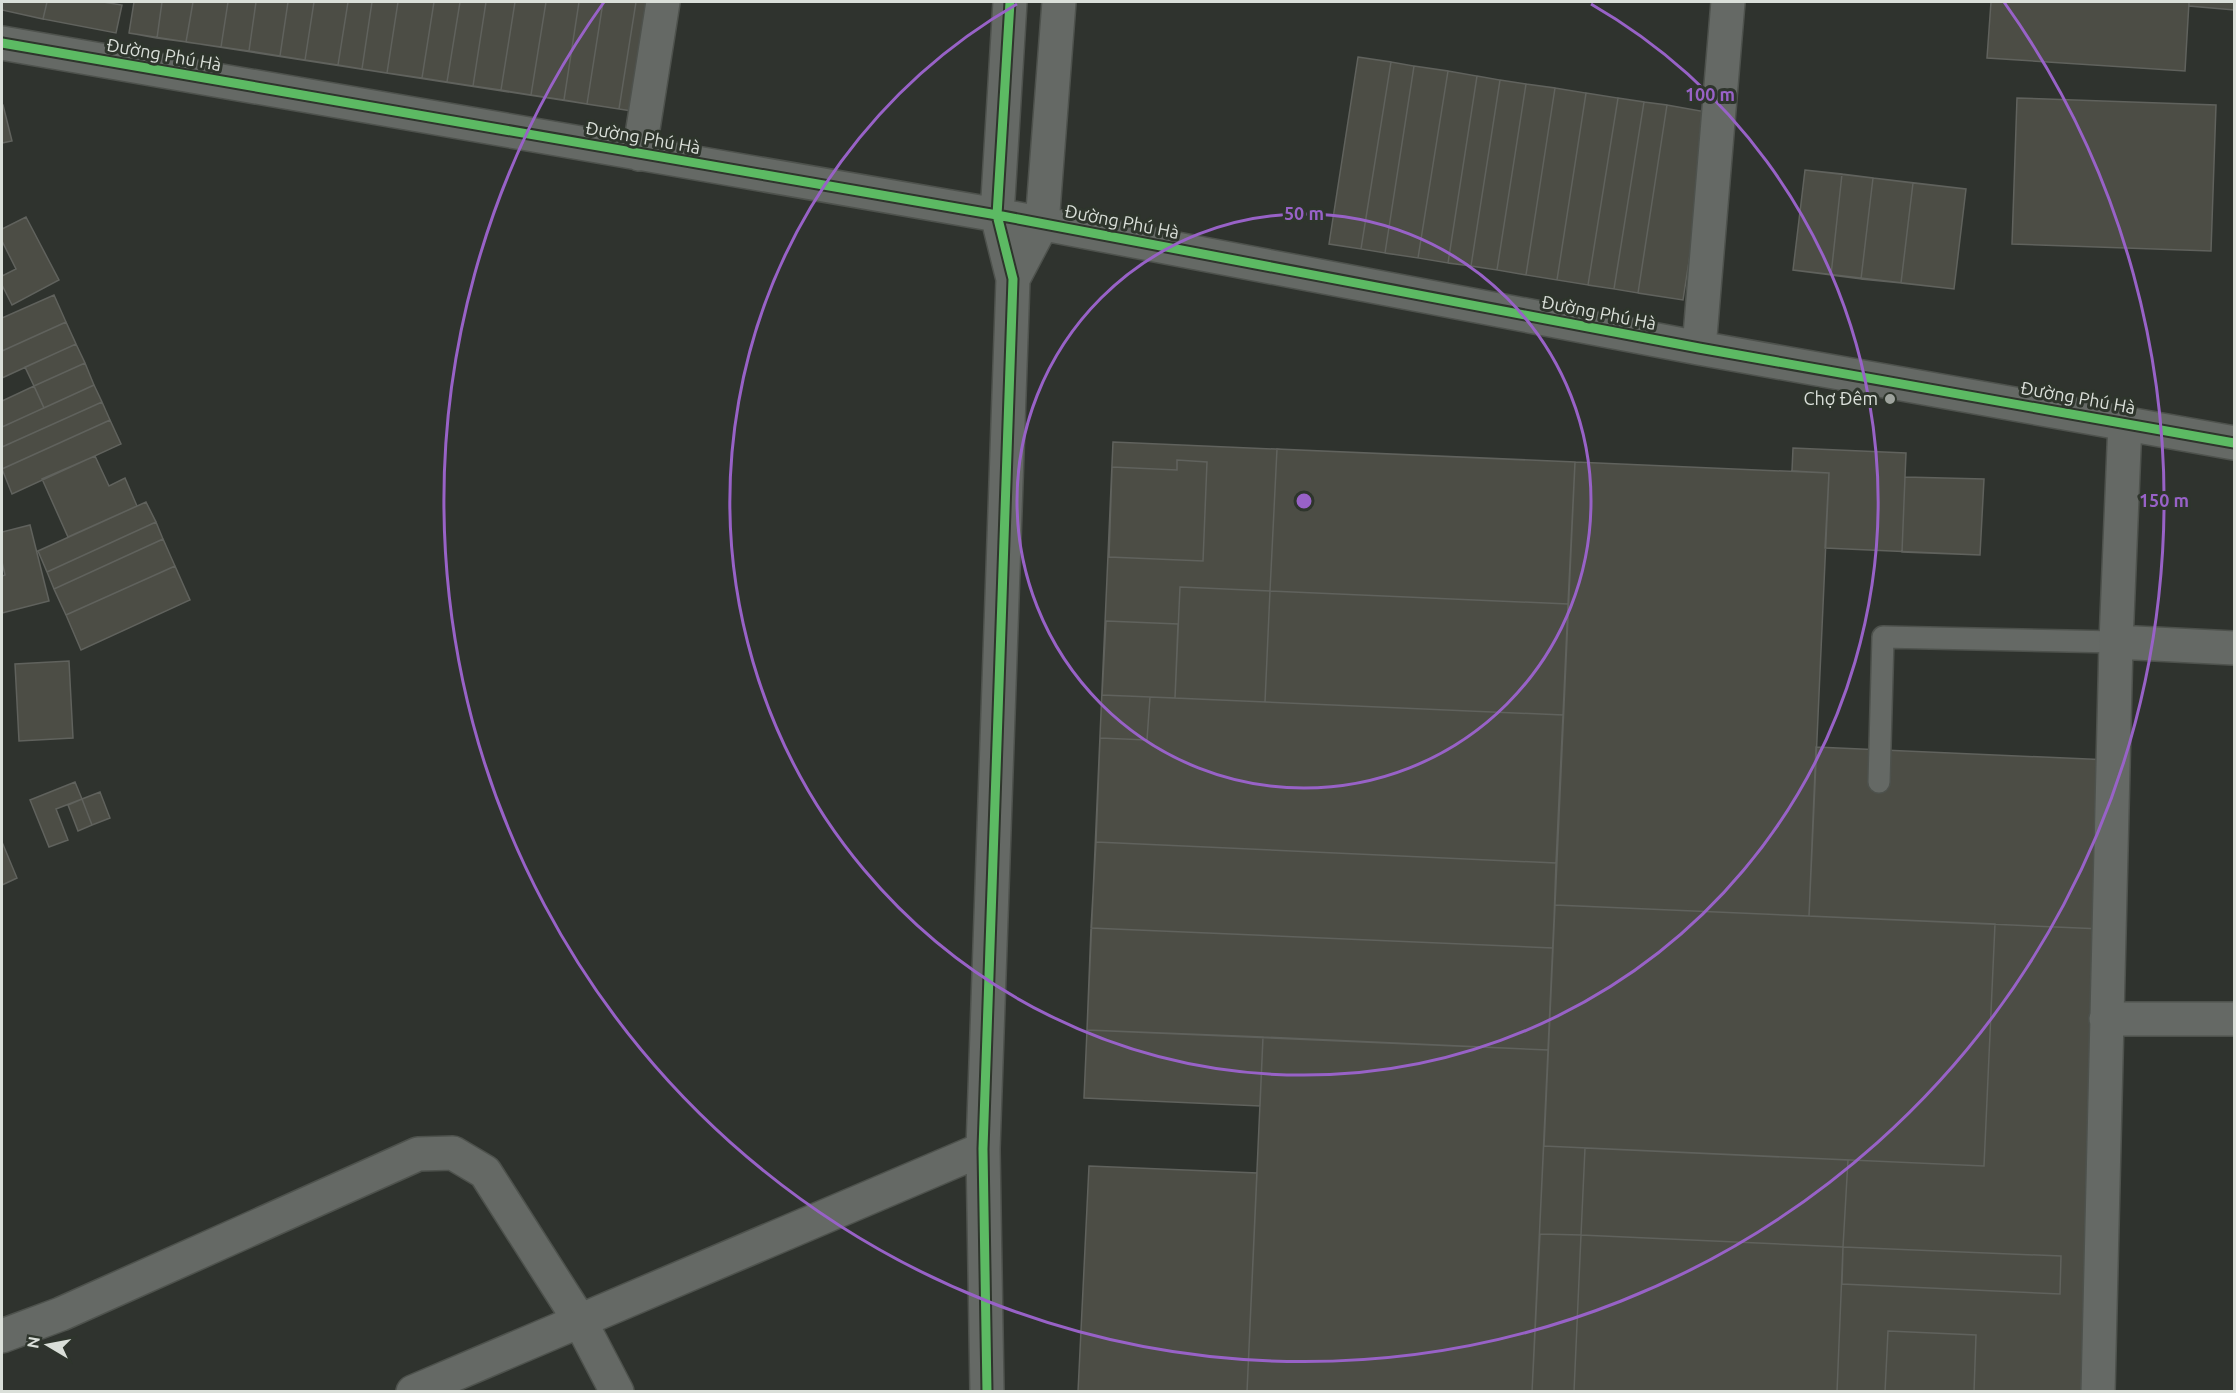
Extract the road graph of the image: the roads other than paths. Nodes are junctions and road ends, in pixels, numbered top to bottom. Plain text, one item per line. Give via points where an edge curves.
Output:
1 (663, 2) edge
2 (1010, 2) edge
3 (1059, 2) edge
4 (1728, 2) edge
5 (2, 43) edge
6 (639, 154) junction
7 (997, 215) junction
8 (1042, 224) junction
9 (1012, 279) junction
10 (1699, 348) junction
11 (2125, 423) junction
12 (2235, 443) edge
13 (2116, 642) junction
14 (2235, 648) edge
15 (1879, 782) dead end
16 (2106, 1019) junction
17 (2235, 1019) edge
18 (983, 1149) junction
19 (580, 1321) junction
20 (2, 1336) edge
21 (413, 1392) edge
22 (617, 1392) edge
23 (987, 1392) edge
24 (2098, 1392) edge

1 - 6 street
2 - 7 street
3 - 8 street
4 - 10 street
5 - 6 street, Đường Phú Hà
6 - 7 street, Đường Phú Hà
7 - 8 street, Đường Phú Hà
7 - 9 street
8 - 9 street
8 - 10 street, Đường Phú Hà
9 - 18 street
10 - 11 street, Đường Phú Hà
11 - 12 street, Đường Phú Hà
11 - 13 street
13 - 14 street
13 - 15 lane via 1883,637
13 - 16 street
16 - 17 street
16 - 24 street
18 - 19 street
18 - 23 street
19 - 20 street via 486,1172 453,1153 418,1154 61,1314
19 - 21 street
19 - 22 street

